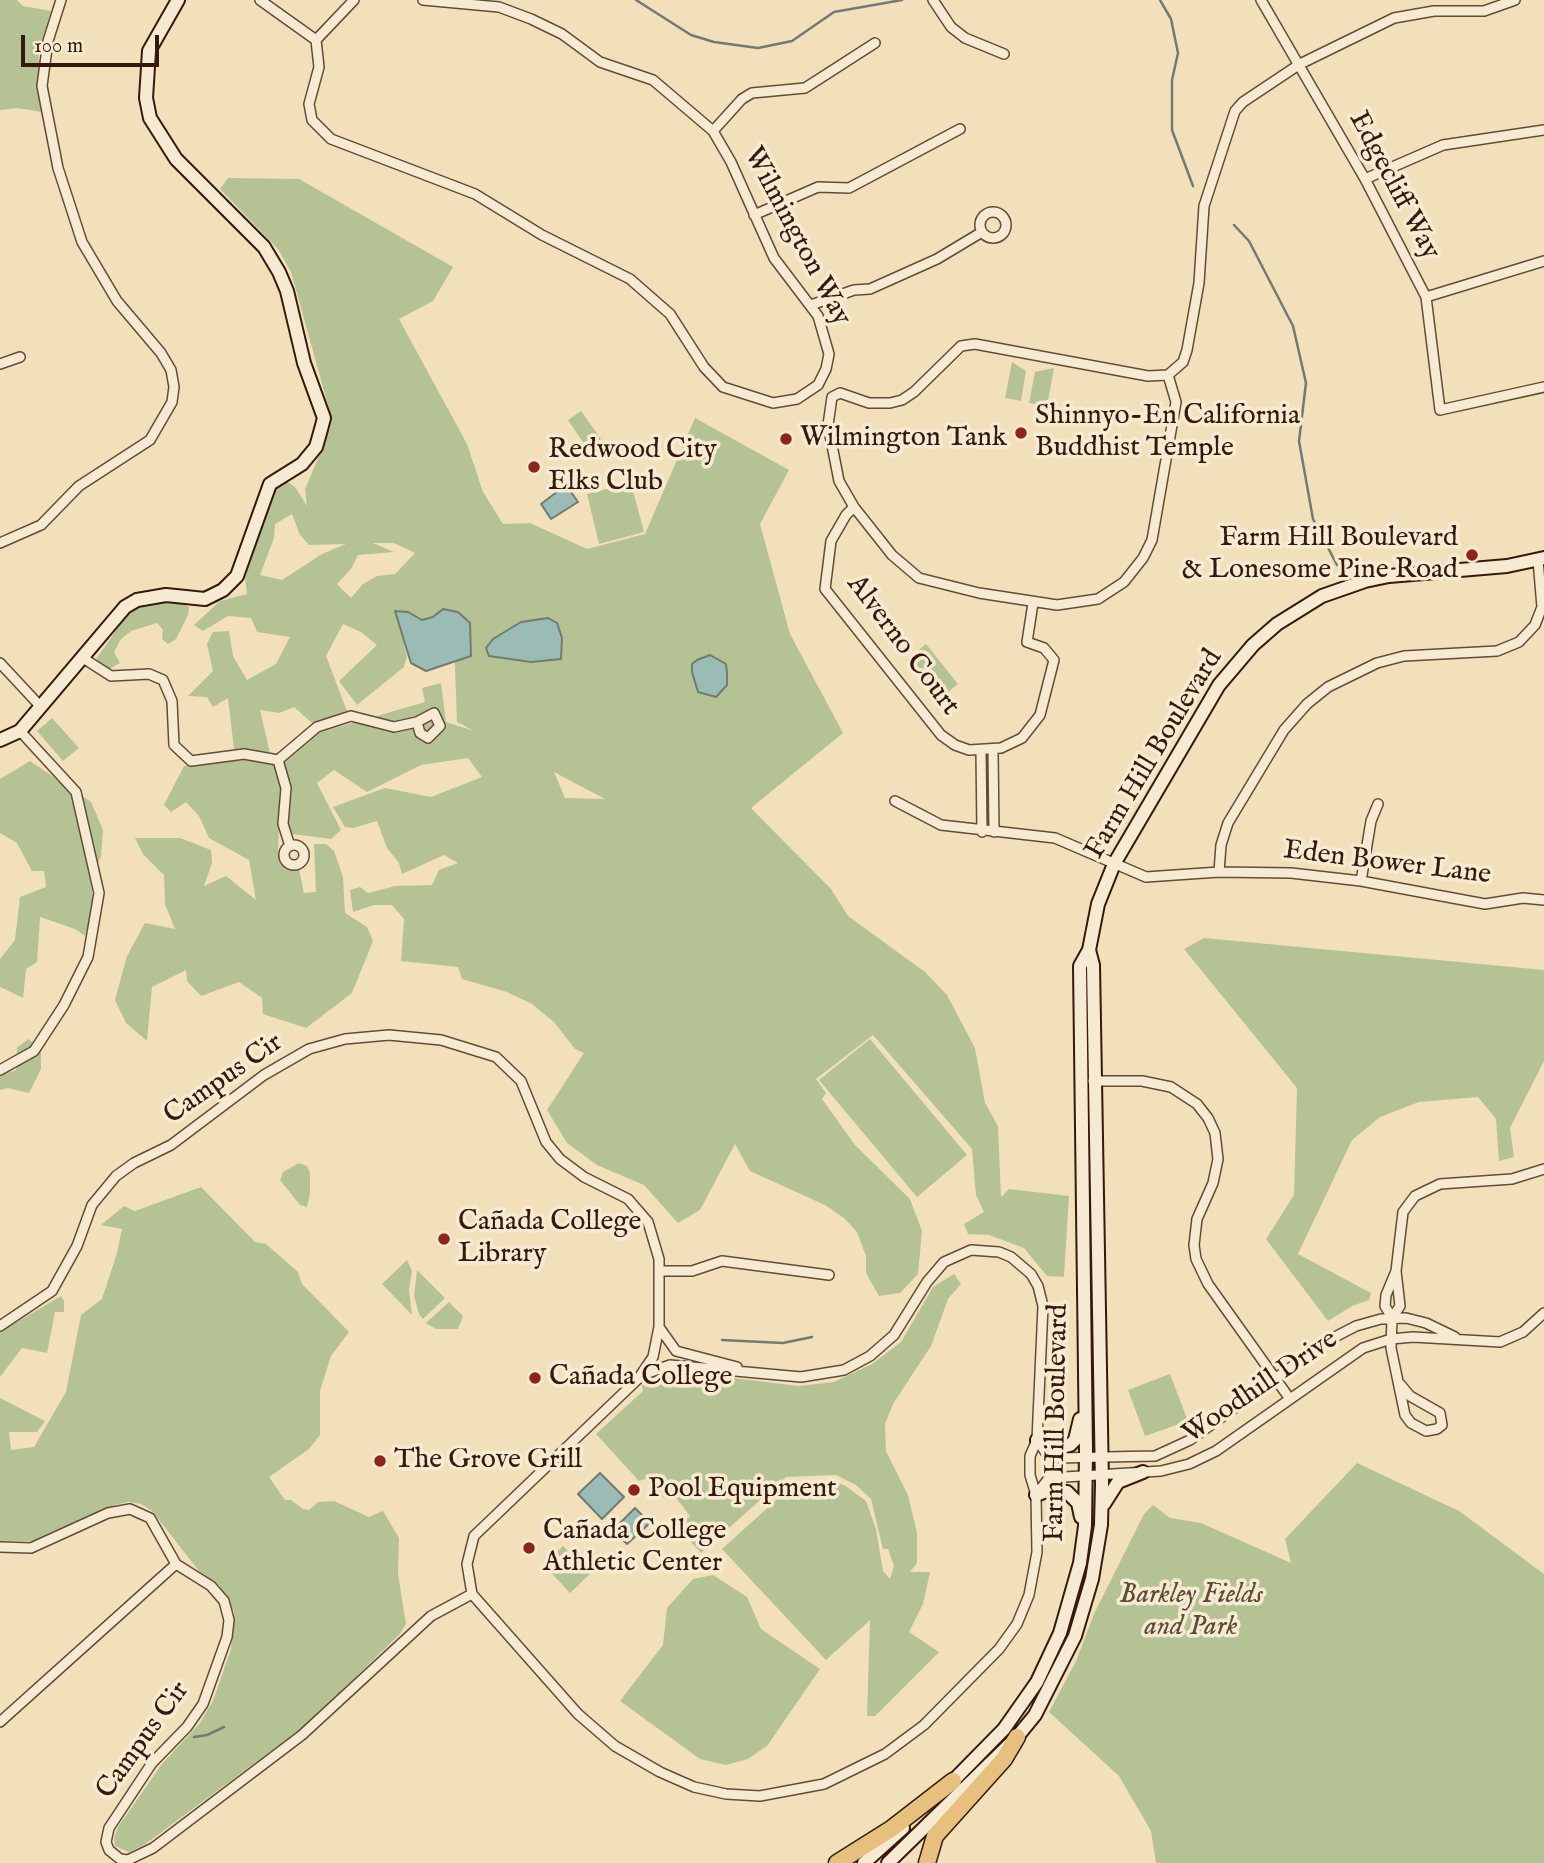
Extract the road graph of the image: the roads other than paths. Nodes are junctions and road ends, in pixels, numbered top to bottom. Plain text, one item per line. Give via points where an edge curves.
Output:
1 (61, 0) edge
2 (178, 0) edge
3 (260, 0) edge
4 (354, 0) edge
5 (423, 0) edge
6 (933, 0) edge
7 (1261, 0) edge
8 (1515, 0) edge
9 (316, 40) junction
10 (876, 43) dead end
11 (1004, 54) dead end
12 (1300, 64) junction
13 (960, 129) dead end
14 (1544, 130) edge
15 (713, 131) junction
16 (1365, 179) junction
17 (754, 215) junction
18 (982, 232) dead end
19 (1544, 261) edge
20 (1426, 298) junction
21 (811, 305) junction
22 (20, 357) dead end
23 (0, 364) edge
24 (1168, 375) junction
25 (1544, 387) edge
26 (854, 507) junction
27 (0, 543) edge
28 (1541, 559) edge
29 (1033, 603) junction
30 (1539, 627) edge
31 (83, 658) junction
32 (0, 663) edge
33 (41, 707) junction
34 (417, 722) dead end
35 (20, 731) junction
36 (0, 740) edge
37 (993, 750) junction
38 (981, 751) junction
39 (278, 760) junction
40 (895, 801) dead end
41 (1378, 804) dead end
42 (982, 832) junction
43 (994, 832) junction
44 (290, 846) dead end
45 (1114, 864) junction
46 (1219, 872) junction
47 (1360, 881) junction
48 (1544, 900) edge
49 (1089, 950) junction
50 (0, 1070) edge
51 (1093, 1081) junction
52 (1544, 1169) edge
53 (660, 1271) junction
54 (1395, 1271) junction
55 (829, 1275) dead end
56 (1544, 1313) edge
57 (1392, 1318) junction
58 (0, 1326) edge
59 (659, 1327) junction
60 (1391, 1339) junction
61 (1460, 1339) junction
62 (742, 1369) junction
63 (638, 1379) junction
64 (1275, 1379) junction
65 (1400, 1384) junction
66 (1086, 1388) junction
67 (1290, 1399) junction
68 (1037, 1440) junction
69 (1086, 1458) junction
70 (1101, 1458) junction
71 (1143, 1472) junction
72 (1102, 1474) junction
73 (1086, 1475) junction
74 (1036, 1495) junction
75 (1102, 1508) junction
76 (1083, 1545) junction
77 (0, 1547) edge
78 (176, 1564) junction
79 (472, 1594) junction
80 (0, 1722) edge
81 (1017, 1737) junction
82 (953, 1781) junction
83 (837, 1863) edge
84 (864, 1863) edge
85 (888, 1863) edge
86 (927, 1863) edge

1 - 27 street via 48,41 43,86 58,168 82,242 117,301 162,353 174,387 172,402 150,440 79,486 41,525
2 - 31 main road via 149,51 146,86 150,117 176,159 264,247 279,272 324,418 309,456 270,484 237,576 223,590 205,599 166,595 137,600 125,607
3 - 9 street
4 - 9 street
5 - 15 street, Wilmington Way via 499,7 531,19 562,34 600,62 653,80
6 - 11 street via 951,27 965,38
7 - 12 street, Edgecliff Way
8 - 12 street via 1484,11 1434,11 1394,18
9 - 21 street, Wilmington Way via 319,67 309,104 320,131 475,194 542,235 630,279 670,314 704,367 723,387 773,402 797,399 818,385 828,354 826,337
10 - 15 street via 805,88 752,93
12 - 16 street, Edgecliff Way
12 - 24 street via 1242,102 1229,121 1204,206 1199,283 1187,350 1183,362
13 - 17 street via 849,188 818,187
14 - 16 street via 1443,145
15 - 17 street, Wilmington Way
16 - 20 street, Edgecliff Way
17 - 21 street, Wilmington Way via 774,258
18 - 21 street via 937,259 870,289
19 - 20 street
20 - 25 street, Edgecliff Way via 1440,410
22 - 23 street
24 - 26 street via 1148,376 968,345 954,351 902,400 869,402 840,393 832,397 828,425 839,481
24 - 29 street via 1176,396 1175,413 1152,540 1143,558 1124,582 1098,599
26 - 29 street via 904,568 919,578
26 - 38 street, Alverno Court via 831,541 825,582 828,596 941,735 969,750
28 - 30 street
28 - 45 main road, Farm Hill Boulevard via 1365,581 1322,596 1277,624 1219,685
29 - 37 street, Alverno Court via 1027,642 1044,648 1054,660 1044,707 1022,738
30 - 46 street via 1497,651 1404,656 1353,673 1328,687 1284,730 1228,823
31 - 33 main road
31 - 39 street via 111,676 149,674 163,680 171,694 174,745 191,761 244,754
32 - 33 street
33 - 35 main road
34 - 39 street via 394,727 351,716 340,719 317,727
35 - 36 main road
35 - 50 street via 76,792 99,893 88,957 64,1005 34,1051
37 - 38 street, Alverno Court
37 - 43 street
38 - 42 street
39 - 44 street via 286,788 283,824
40 - 42 street, Eden Bower Lane via 941,825
41 - 47 street
42 - 43 street, Eden Bower Lane
43 - 45 street, Eden Bower Lane via 1055,838
45 - 46 street, Eden Bower Lane via 1146,877
45 - 49 main road, Farm Hill Boulevard via 1098,904
46 - 47 street, Eden Bower Lane via 1291,873
47 - 48 street, Eden Bower Lane via 1485,904
49 - 51 main road, Farm Hill Boulevard via 1093,965
49 - 66 main road, Farm Hill Boulevard via 1080,966
51 - 64 street via 1142,1081 1171,1087 1197,1104 1208,1118 1218,1159 1197,1219 1196,1259 1208,1284
51 - 70 main road, Farm Hill Boulevard
52 - 54 street via 1512,1179 1440,1184 1415,1196 1403,1212
53 - 55 street via 692,1271 722,1261
53 - 58 street, Campus Cir via 657,1246 642,1213 618,1192 584,1177 560,1159 546,1142 521,1081 506,1064 484,1051 449,1042 374,1035 309,1049 264,1075 171,1145 116,1177 92,1205 77,1246 52,1291
53 - 59 street, Campus Cir
54 - 57 street via 1400,1306
54 - 57 street via 1385,1306
56 - 61 street, Woodhill Drive via 1512,1338 1488,1342
57 - 60 street
57 - 61 street, Woodhill Drive via 1418,1320
57 - 64 street, Woodhill Drive via 1343,1332
59 - 62 street via 676,1351
59 - 63 street, Campus Cir via 653,1357
60 - 61 street, Woodhill Drive
60 - 65 street
60 - 67 street, Woodhill Drive via 1363,1348
62 - 63 street via 670,1365
62 - 68 street via 816,1376 858,1364 894,1335 944,1262 971,1250 999,1252 1031,1274 1042,1296
63 - 79 street via 474,1536 467,1564
64 - 67 street
64 - 70 street, Woodhill Drive via 1168,1452 1142,1458
65 - 65 street via 1407,1419 1426,1430 1437,1429 1440,1413 1410,1396
66 - 68 main road via 1075,1440 1065,1448
66 - 69 main road, Farm Hill Boulevard
67 - 71 street, Woodhill Drive via 1216,1451 1175,1469
68 - 69 street, Woodhill Drive via 1046,1453 1057,1458
68 - 74 street via 1030,1456
69 - 70 street, Woodhill Drive
69 - 73 main road, Farm Hill Boulevard
70 - 72 main road, Farm Hill Boulevard
71 - 72 street, Woodhill Drive
71 - 75 main road via 1118,1482
72 - 73 street, Woodhill Drive
72 - 75 main road, Farm Hill Boulevard
73 - 74 street, Woodhill Drive via 1049,1478
73 - 76 main road, Farm Hill Boulevard
74 - 76 main road via 1059,1490 1073,1496 1080,1511
74 - 79 street via 1033,1582 1017,1624 999,1649 898,1746 856,1770 794,1792 760,1796 711,1791 676,1780 629,1756 578,1714
75 - 81 main road, Farm Hill Boulevard via 1092,1579 1075,1636 1043,1702
76 - 82 main road, Farm Hill Boulevard via 1067,1616 1041,1673 1004,1729
77 - 78 street via 31,1548 108,1513 130,1509 157,1526
78 - 79 street, Campus Cir via 211,1586 224,1601 227,1637 211,1689 196,1716 152,1763 109,1828 106,1842 120,1859 143,1855 181,1827 302,1735 431,1616
78 - 80 street
81 - 85 main road, Farm Hill Boulevard
81 - 86 highway via 997,1767 942,1826
82 - 83 highway
82 - 84 main road, Farm Hill Boulevard

